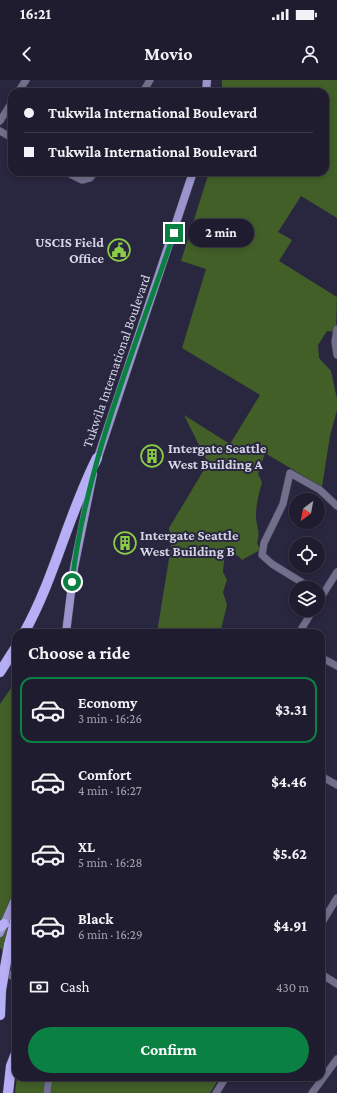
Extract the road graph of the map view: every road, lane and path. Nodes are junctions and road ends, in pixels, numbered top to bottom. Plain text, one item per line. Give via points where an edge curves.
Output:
1 (8, 108) edge
2 (0, 121) edge
3 (72, 176) edge
4 (92, 176) edge
5 (192, 176) edge
6 (337, 329) edge
7 (337, 355) edge
8 (97, 458) junction
9 (337, 506) edge
10 (337, 572) edge
11 (300, 581) edge
12 (325, 591) edge
13 (309, 617) edge
14 (26, 629) edge
15 (66, 629) edge
16 (301, 629) edge
17 (12, 653) edge
18 (325, 660) edge
19 (337, 666) edge
20 (0, 672) edge
21 (325, 778) edge
22 (337, 785) edge
23 (337, 898) edge
24 (12, 905) edge
25 (325, 918) edge
26 (1, 928) edge
27 (12, 933) edge
28 (0, 968) edge
29 (325, 976) edge
30 (0, 977) edge
31 (12, 977) edge
32 (12, 979) edge
33 (337, 984) edge
34 (1, 990) edge
35 (0, 1015) edge
36 (337, 1059) edge
37 (12, 1063) edge
38 (325, 1075) edge
39 (48, 1081) edge
40 (224, 1081) edge
41 (321, 1081) edge
42 (8, 1093) edge
43 (47, 1093) edge
44 (216, 1093) edge
45 (312, 1093) edge

1 - 2 street
3 - 4 street via 86,180
5 - 8 main road, Tukwila International Boulevard
6 - 7 street
8 - 14 highway via 83,484 48,585
8 - 15 main road, Tukwila International Boulevard via 74,568
9 - 11 street via 320,490 290,472 283,504 264,543 262,555
10 - 12 street
13 - 16 street
17 - 20 highway
18 - 19 street
21 - 22 street
23 - 25 street
24 - 26 main road
27 - 34 highway, bridge
28 - 31 street
29 - 33 street
30 - 32 street
34 - 35 highway
36 - 38 street
37 - 42 highway
39 - 43 street
40 - 44 street
41 - 45 street

